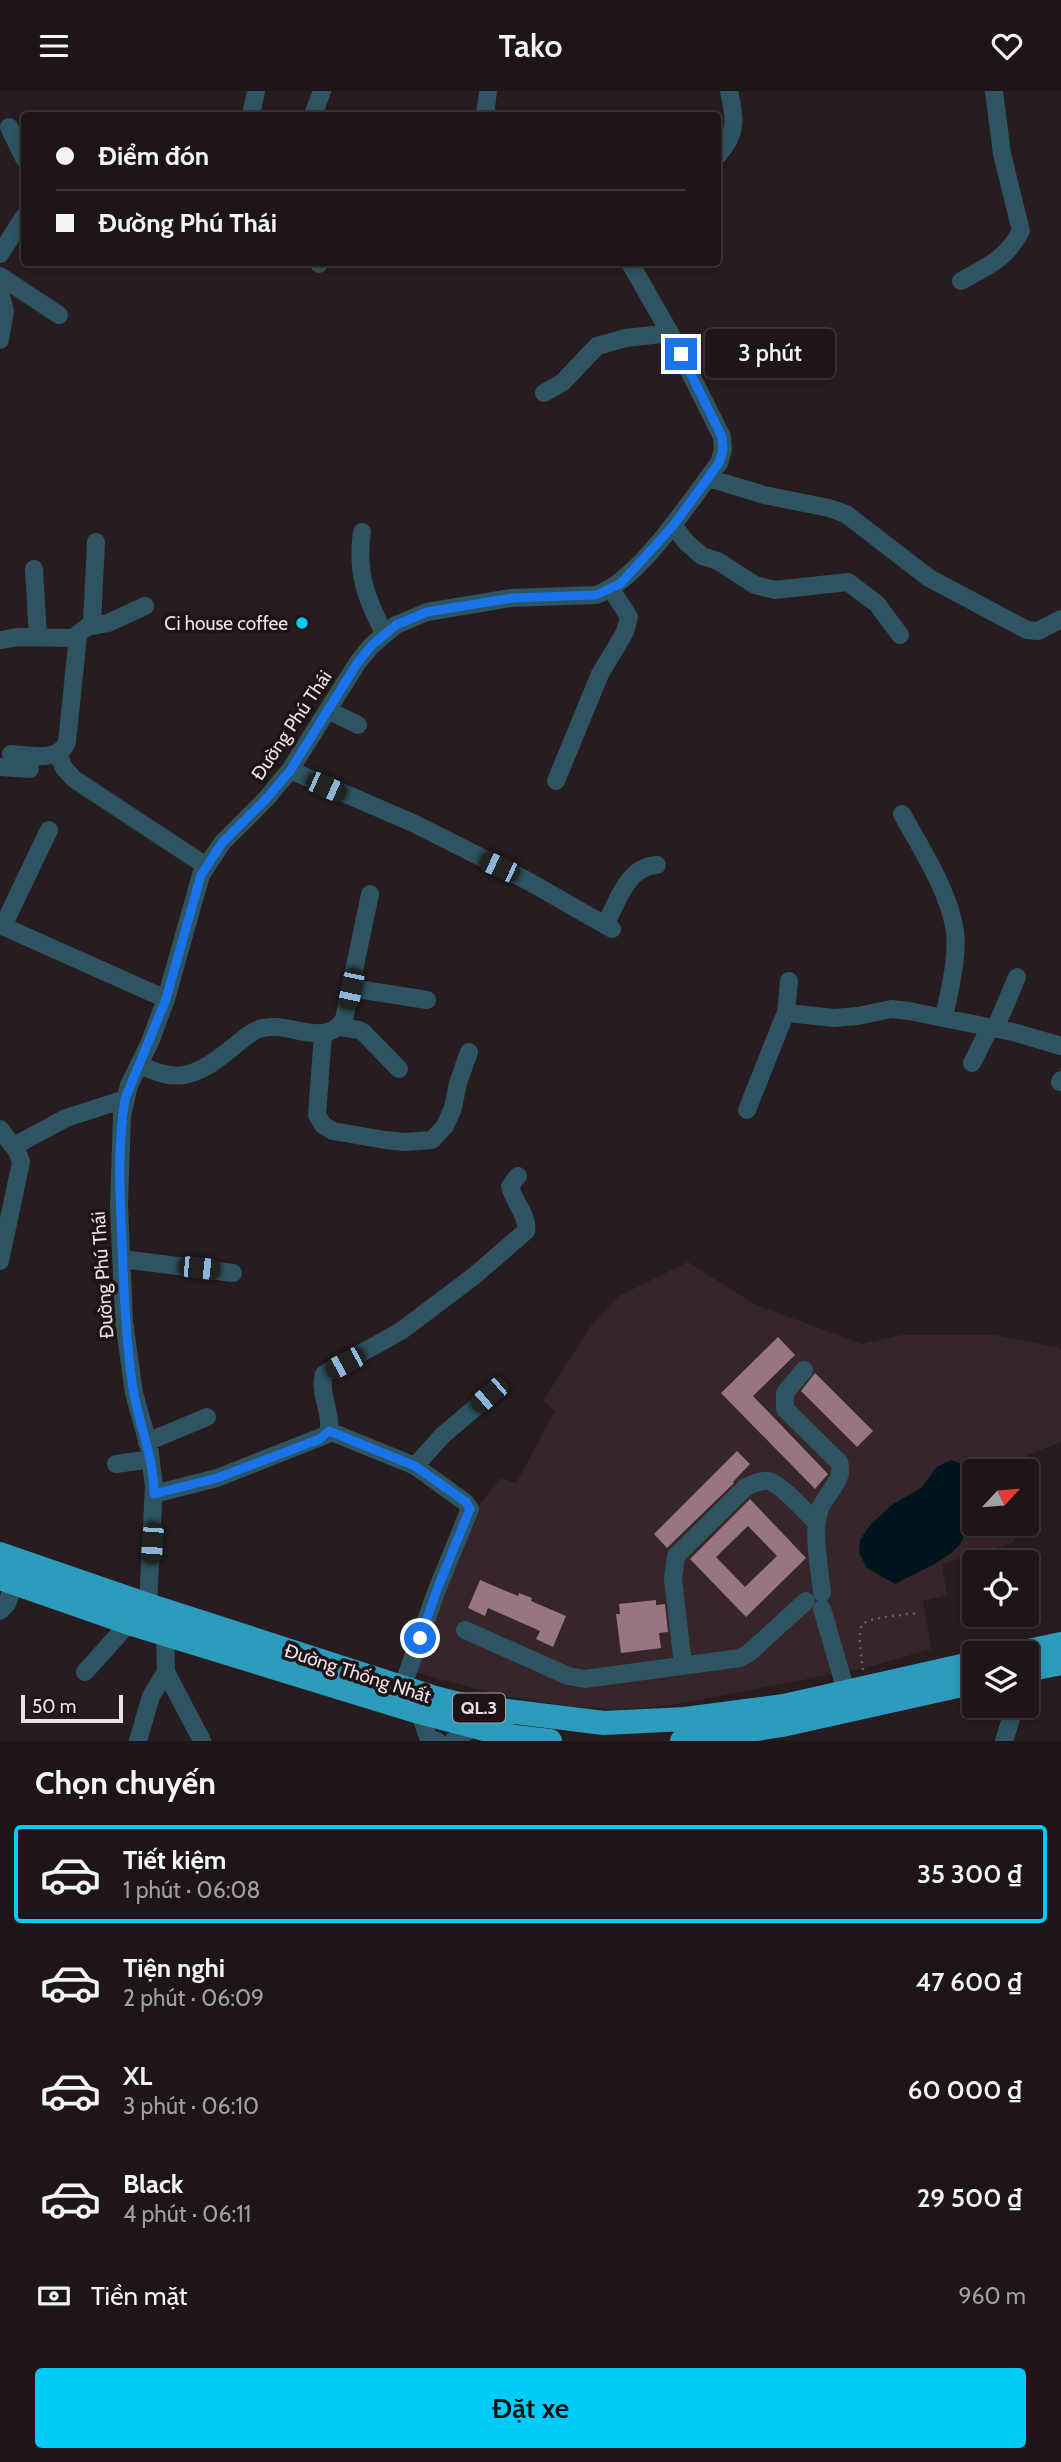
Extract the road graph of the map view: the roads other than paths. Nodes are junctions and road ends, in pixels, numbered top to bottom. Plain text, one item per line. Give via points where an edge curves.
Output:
1 (256, 91) edge
2 (322, 91) edge
3 (488, 91) edge
4 (729, 91) edge
5 (993, 91) edge
6 (252, 112) edge
7 (314, 112) edge
8 (485, 112) edge
9 (9, 127) dead end
10 (721, 151) edge
11 (21, 152) edge
12 (21, 226) edge
13 (0, 254) edge
14 (632, 266) edge
15 (0, 276) edge
16 (961, 281) dead end
17 (0, 292) edge
18 (59, 315) dead end
19 (670, 333) junction
20 (0, 340) edge
21 (544, 393) dead end
22 (708, 478) junction
23 (673, 526) junction
24 (362, 531) dead end
25 (96, 542) dead end
26 (34, 569) dead end
27 (611, 589) junction
28 (145, 606) dead end
29 (1061, 619) edge
30 (83, 631) junction
31 (384, 633) junction
32 (900, 635) dead end
33 (38, 637) junction
34 (0, 640) edge
35 (328, 709) junction
36 (358, 725) dead end
37 (58, 754) junction
38 (5, 761) edge
39 (30, 769) dead end
40 (290, 771) junction
41 (556, 781) dead end
42 (902, 814) dead end
43 (49, 830) dead end
44 (206, 866) junction
45 (657, 866) dead end
46 (370, 894) dead end
47 (1, 926) edge
48 (1017, 977) dead end
49 (789, 981) dead end
50 (351, 989) junction
51 (166, 999) junction
52 (427, 1000) dead end
53 (786, 1014) junction
54 (944, 1018) junction
55 (992, 1029) junction
56 (332, 1031) junction
57 (1061, 1046) edge
58 (469, 1052) dead end
59 (972, 1063) dead end
60 (140, 1064) junction
61 (399, 1069) dead end
62 (125, 1099) junction
63 (747, 1109) dead end
64 (0, 1129) edge
65 (14, 1146) junction
66 (518, 1176) dead end
67 (122, 1259) junction
68 (0, 1261) edge
69 (233, 1273) dead end
70 (804, 1370) dead end
71 (489, 1395) dead end
72 (207, 1417) dead end
73 (329, 1431) junction
74 (149, 1450) junction
75 (116, 1464) dead end
76 (415, 1466) junction
77 (154, 1494) junction
78 (817, 1523) junction
79 (0, 1554) edge
80 (7, 1581) edge
81 (817, 1601) junction
82 (0, 1611) edge
83 (146, 1623) junction
84 (465, 1630) dead end
85 (1061, 1644) edge
86 (1039, 1649) edge
87 (1061, 1663) edge
88 (683, 1665) junction
89 (962, 1666) edge
90 (1039, 1668) edge
91 (85, 1672) dead end
92 (166, 1672) junction
93 (962, 1685) edge
94 (402, 1688) junction
95 (855, 1689) junction
96 (419, 1712) junction
97 (1011, 1718) edge
98 (472, 1734) edge
99 (138, 1741) edge
100 (202, 1741) edge
101 (437, 1741) edge
102 (453, 1741) edge
103 (550, 1741) edge
104 (689, 1741) edge
105 (1004, 1741) edge

1 - 6 street
2 - 7 street
3 - 8 street
4 - 10 street via 735,122
5 - 16 street via 1002,154 1021,231 999,261
9 - 11 street
12 - 13 street
14 - 19 street
15 - 18 street
17 - 20 street via 5,311
19 - 21 street via 597,346 563,382
19 - 22 street via 722,437 719,463
22 - 23 street
22 - 29 street via 846,514 929,578 1027,629 1038,631
23 - 27 street
23 - 32 street via 702,555 755,585 775,590 848,582 877,604
24 - 31 street via 362,577
25 - 30 street via 93,619
26 - 33 street
27 - 31 street, Đường Phú Thái via 596,595 512,598 448,608 408,619
27 - 41 street via 625,607 625,632 600,674
28 - 30 street
30 - 33 street via 67,638
30 - 37 street via 67,742
31 - 35 street, Đường Phú Thái via 358,662
33 - 34 street
35 - 36 street
35 - 40 street, Đường Phú Thái
37 - 38 street
37 - 44 street via 74,779
38 - 39 street
40 - 44 street, Đường Phú Thái
40 - 45 street via 413,823 609,927 630,878
42 - 54 street via 923,850 955,933
43 - 47 street
44 - 51 street, Đường Phú Thái
46 - 50 street
47 - 51 street
48 - 55 street
49 - 53 street
50 - 52 street
50 - 56 street via 344,1019
51 - 60 street, Đường Phú Thái
53 - 54 street via 808,1008 846,1017 891,1009
53 - 63 street
54 - 55 street
55 - 57 street
55 - 59 street
56 - 58 street via 317,1115 333,1131 384,1140 426,1142 436,1137 453,1108
56 - 60 street via 259,1029 199,1072 179,1076 156,1073
56 - 61 street via 359,1030
60 - 62 street, Đường Phú Thái
62 - 65 street via 66,1118
62 - 67 street, Đường Phú Thái via 118,1205
64 - 65 street
65 - 68 street via 21,1162
66 - 73 street via 510,1186 528,1214 526,1231 419,1317 324,1374 322,1392
67 - 69 street
67 - 74 street, Đường Phú Thái via 124,1321 134,1393
70 - 78 street via 785,1393 785,1409 841,1468
71 - 76 street via 437,1440
72 - 74 street
73 - 76 street
73 - 77 street via 320,1439 240,1470
74 - 75 street
74 - 77 street, Đường Phú Thái
76 - 94 street via 470,1509
77 - 83 street, Đường Phú Thái
78 - 81 street
78 - 88 street via 776,1484 755,1483 676,1556 673,1579
79 - 83 highway, Đường Thống Nhất / QL.3
80 - 82 street via 7,1605
80 - 83 highway, Đường Thống Nhất / QL.3
81 - 88 street via 749,1653
81 - 95 street
83 - 91 street
83 - 92 street, Đường Phú Thái
83 - 94 highway, Đường Thống Nhất / QL.3
83 - 96 highway, Đường Thống Nhất / QL.3
84 - 88 street via 568,1676 585,1679
85 - 86 highway
87 - 90 highway
89 - 95 highway, Đường Thống Nhất / QL.3
92 - 99 street via 151,1696
92 - 100 street
93 - 104 highway
94 - 95 highway, Đường Thống Nhất / QL.3 via 467,1706 604,1723 733,1713
96 - 98 highway, Đường Thống Nhất / QL.3
96 - 101 street via 429,1739
97 - 105 street
98 - 102 street
98 - 103 highway, Đường Thống Nhất / QL.3

